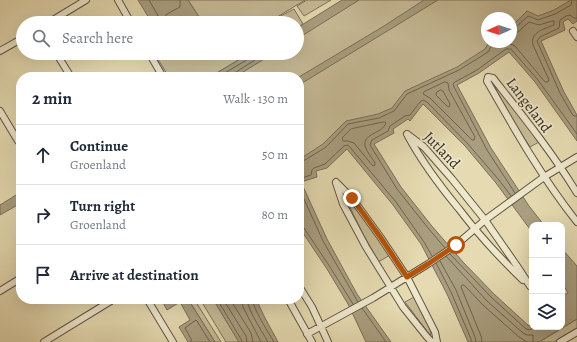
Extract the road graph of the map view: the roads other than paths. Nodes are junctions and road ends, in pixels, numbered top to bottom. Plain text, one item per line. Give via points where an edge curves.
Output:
1 (86, 0) edge
2 (118, 0) edge
3 (60, 16) edge
4 (127, 16) edge
5 (573, 31) dead end
6 (577, 37) edge
7 (16, 42) edge
8 (0, 51) edge
9 (60, 60) edge
10 (153, 60) edge
11 (68, 72) edge
12 (160, 72) edge
13 (0, 111) edge
14 (16, 138) edge
15 (577, 156) edge
16 (560, 167) junction
17 (544, 177) junction
18 (577, 193) edge
19 (485, 220) junction
20 (577, 222) edge
21 (474, 228) junction
22 (407, 277) junction
23 (16, 281) edge
24 (390, 287) junction
25 (0, 291) edge
26 (304, 294) edge
27 (106, 304) edge
28 (150, 304) edge
29 (291, 304) edge
30 (321, 326) junction
31 (577, 332) edge
32 (307, 334) junction
33 (44, 342) edge
34 (173, 342) edge
35 (312, 342) edge
36 (328, 342) edge
37 (432, 342) edge
38 (437, 342) edge
39 (560, 342) edge

1 - 3 street
2 - 4 street
5 - 6 street
7 - 8 street
9 - 11 street
10 - 12 street
13 - 14 street
15 - 16 street
16 - 17 street
16 - 17 street, Langeland via 492,78 488,77 487,81
16 - 18 street, Langeland
17 - 19 street
17 - 20 street, Langeland
19 - 21 street
19 - 21 street, Jutland via 530,286
19 - 21 street, Jutland via 424,147 407,134 441,187
21 - 22 street via 456,245
22 - 24 street
22 - 24 street via 352,198 336,182 346,210
22 - 38 street via 435,332
23 - 25 street
24 - 30 street
24 - 37 street
26 - 30 street
27 - 33 street
28 - 34 street
29 - 32 street
30 - 32 street
30 - 36 street
31 - 39 street
32 - 35 street

